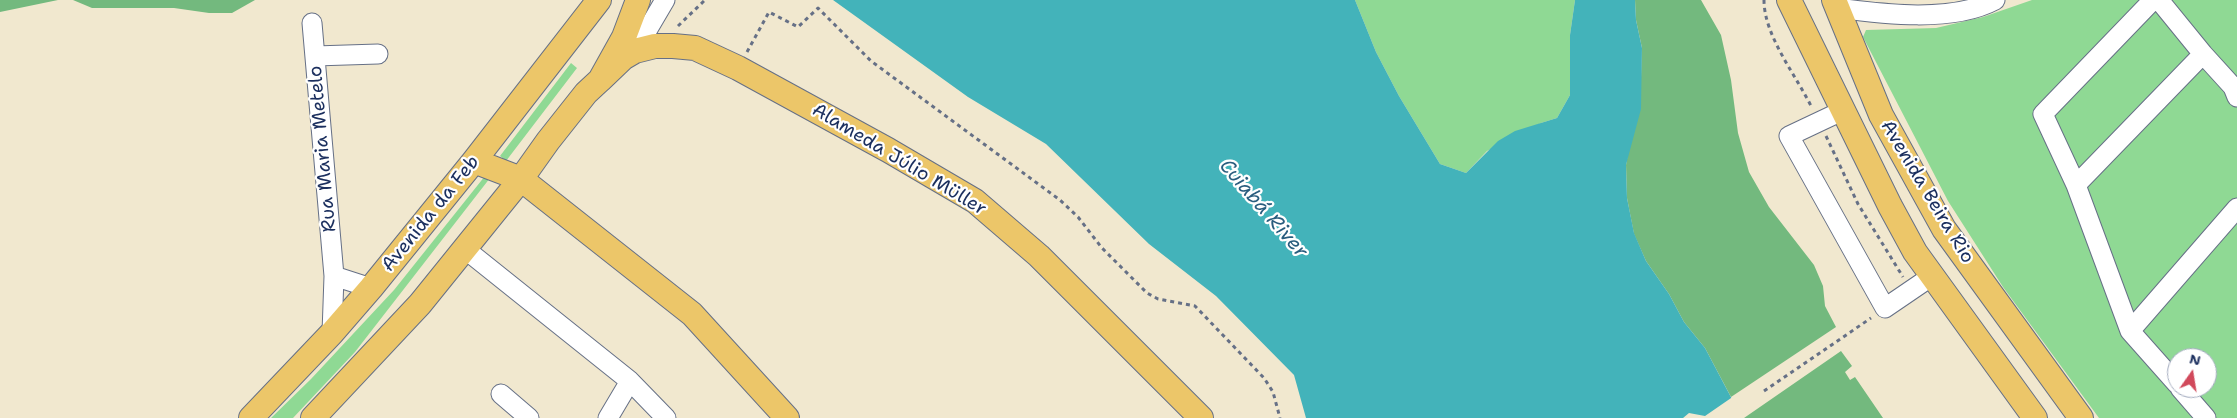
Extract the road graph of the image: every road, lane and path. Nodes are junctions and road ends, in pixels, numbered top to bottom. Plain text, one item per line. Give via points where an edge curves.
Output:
1 (599, 0) edge
2 (665, 0) edge
3 (705, 0) edge
4 (1764, 0) edge
5 (1789, 0) edge
6 (1995, 0) edge
7 (2154, 0) edge
8 (2159, 0) edge
9 (1830, 3) edge
10 (638, 6) edge
11 (312, 23) dead end
12 (645, 49) junction
13 (378, 54) dead end
14 (2203, 54) junction
15 (315, 56) junction
16 (738, 68) junction
17 (600, 80) junction
18 (2237, 97) edge
19 (1844, 110) junction
20 (1819, 122) junction
21 (474, 161) junction
22 (521, 179) junction
23 (2076, 185) junction
24 (2237, 208) edge
25 (465, 249) junction
26 (334, 276) junction
27 (1932, 276) junction
28 (371, 288) junction
29 (1912, 289) junction
30 (1885, 308) junction
31 (2130, 331) junction
32 (332, 333) junction
33 (2167, 373) edge
34 (630, 381) junction
35 (1764, 391) dead end
36 (501, 394) dead end
37 (2189, 398) edge
38 (1191, 414) edge
39 (251, 418) edge
40 (313, 418) edge
41 (529, 418) edge
42 (608, 418) edge
43 (666, 418) edge
44 (787, 418) edge
45 (1280, 418) edge
46 (2035, 418) edge
47 (2082, 418) edge
48 (2206, 418) edge

1 - 21 main road, Avenida da Feb
2 - 12 street
3 - 12 path
4 - 20 path via 1766,18 1776,45
5 - 19 main road, Avenida Beira Rio
6 - 9 street via 1944,14 1894,15
7 - 23 street via 2043,114
8 - 14 street
9 - 47 main road, Avenida Beira Rio via 1881,115 1944,229
10 - 17 main road
11 - 15 street, Rua Maria Metelo
12 - 16 main road, Alameda Júlio Müller via 695,48
12 - 17 main road via 623,58
13 - 15 street
14 - 18 street via 2233,87
14 - 23 street
15 - 26 street, Rua Maria Metelo
16 - 38 main road, Alameda Júlio Müller via 975,201 1039,256
16 - 45 path via 768,12 798,27 818,8 871,60 1060,200 1146,293 1195,306 1264,378 1273,392
17 - 22 main road via 586,93
19 - 20 street
19 - 27 main road, Avenida Beira Rio via 1890,206
20 - 29 path via 1858,204
20 - 30 street via 1790,136
21 - 22 main road
21 - 28 main road, Avenida da Feb
22 - 25 main road
22 - 44 main road via 692,314
23 - 31 street
24 - 31 street
25 - 34 street
25 - 40 main road via 420,304
26 - 28 street
26 - 32 street, Rua Maria Metelo
27 - 29 street
27 - 46 main road, Avenida Beira Rio
28 - 32 main road, Avenida da Feb
29 - 30 street
30 - 35 path
31 - 33 street
32 - 39 main road, Avenida da Feb
34 - 42 street
34 - 43 street
36 - 41 street
37 - 48 street

